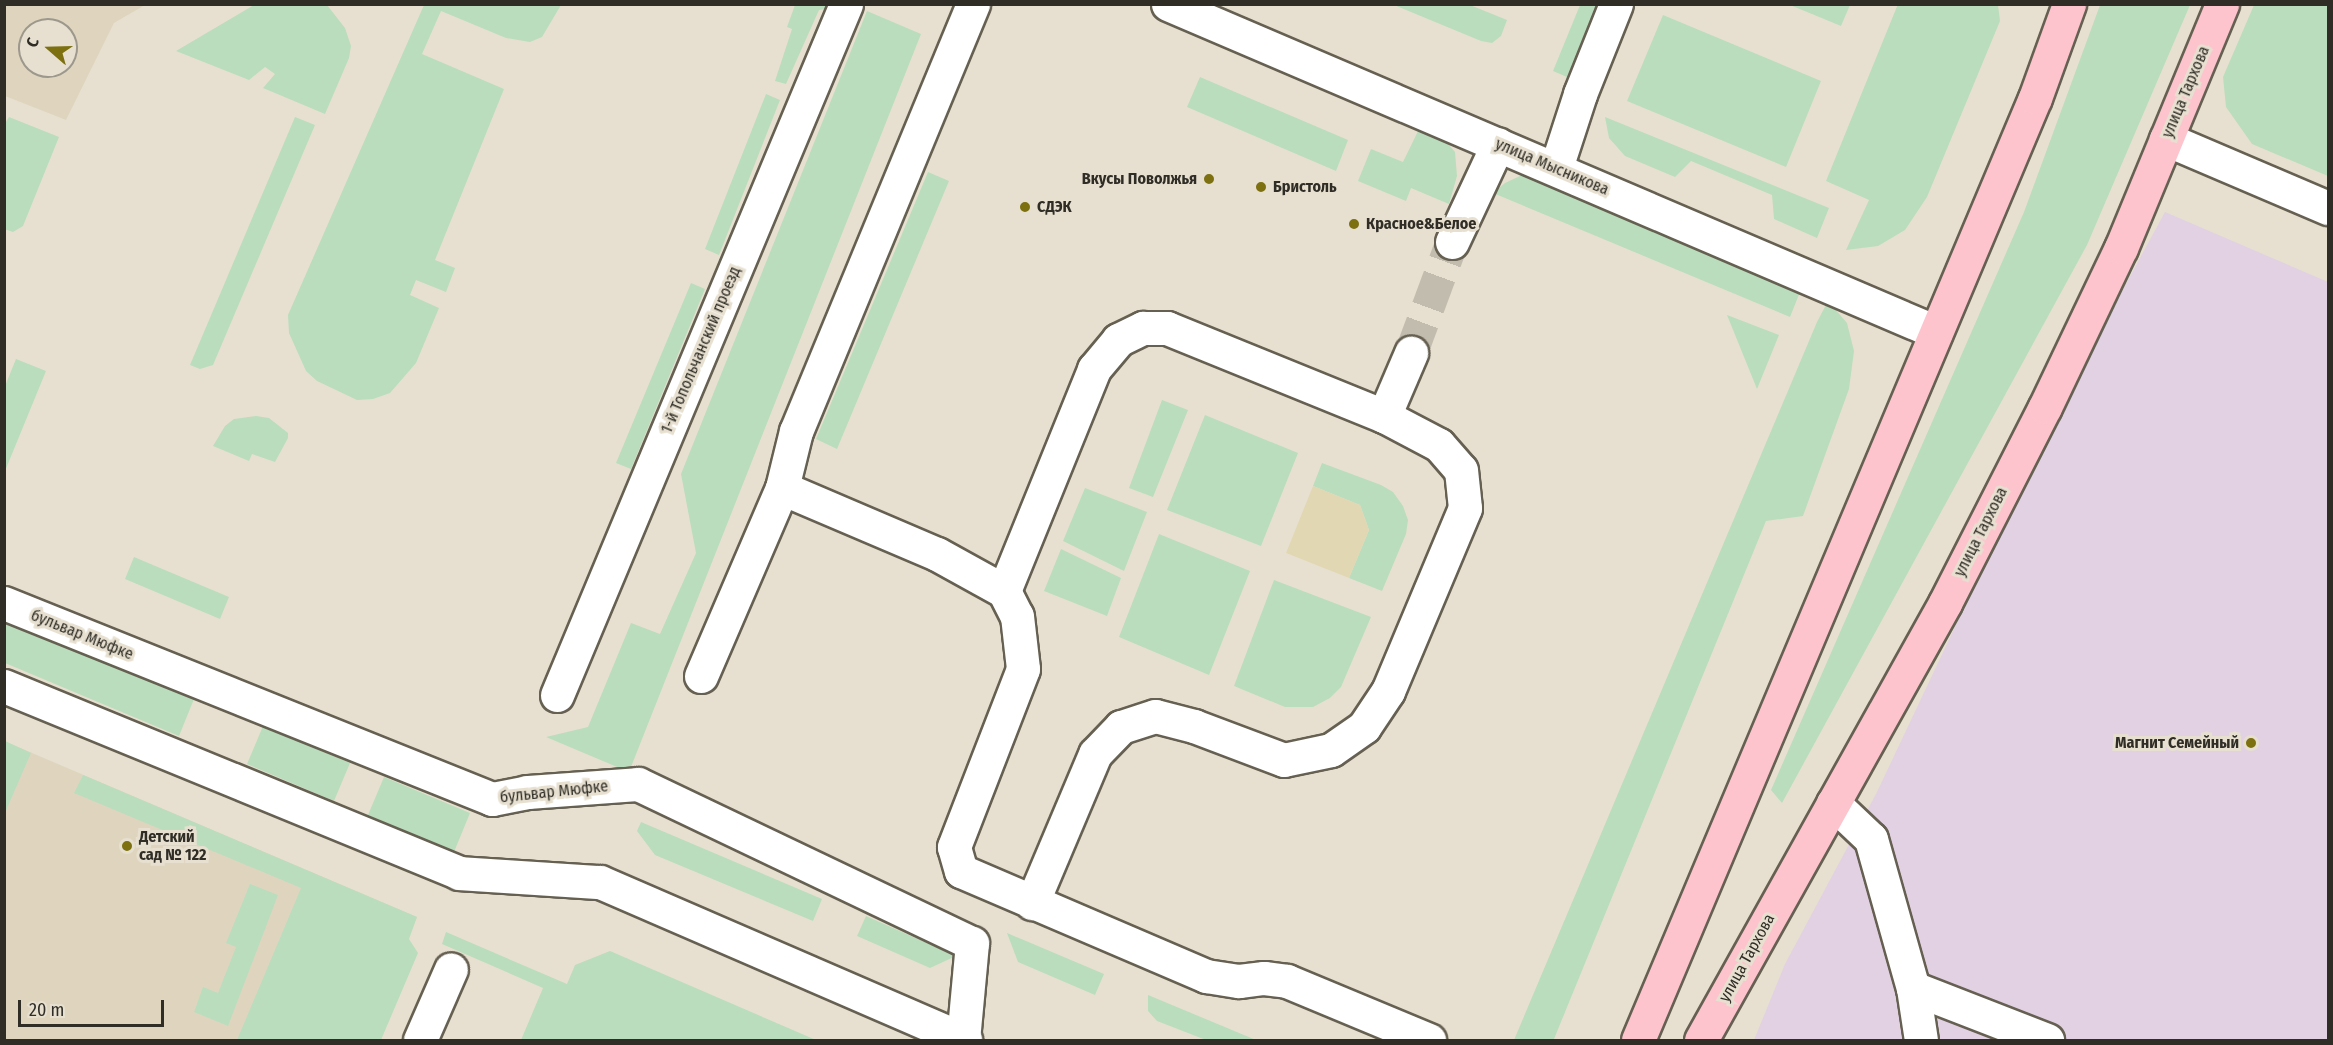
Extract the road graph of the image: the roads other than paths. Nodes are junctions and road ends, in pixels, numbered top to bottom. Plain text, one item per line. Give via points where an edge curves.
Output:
1 (846, 4) edge
2 (973, 4) edge
3 (1168, 4) edge
4 (1616, 4) edge
5 (2069, 4) edge
6 (2222, 4) edge
7 (2166, 139) junction
8 (1498, 144) junction
9 (1556, 168) junction
10 (2328, 208) edge
11 (1452, 242) tunnel mouth
12 (1936, 332) junction
13 (1411, 353) tunnel mouth
14 (1384, 416) junction
15 (782, 488) junction
16 (1004, 591) junction
17 (4, 603) edge
18 (701, 676) dead end
19 (4, 686) edge
20 (557, 695) dead end
21 (1833, 803) junction
22 (1032, 903) junction
23 (451, 969) dead end
24 (1912, 988) junction
25 (964, 1040) edge
26 (420, 1041) edge
27 (1429, 1041) edge
28 (1638, 1041) edge
29 (1701, 1041) edge
30 (1921, 1041) edge
31 (2047, 1041) edge

1 - 20 street, 1-й Топольчанский проезд
2 - 15 street via 796,431
3 - 8 street, улица Мысникова
4 - 9 street
5 - 12 main road via 2035,98
6 - 7 main road, улица Тархова
7 - 10 street
7 - 21 main road, улица Тархова via 2121,248 2045,407 1944,603
8 - 9 street, улица Мысникова
8 - 11 street
9 - 12 street, улица Мысникова
12 - 28 main road
13 - 14 street
14 - 16 street via 1167,328 1143,328 1118,340 1094,369
14 - 22 street via 1439,445 1461,470 1465,508 1388,691 1364,727 1331,750 1284,760 1194,726 1155,716 1120,727 1095,754
15 - 16 street via 937,554
15 - 18 street
16 - 22 street via 1017,616 1023,669 954,847 961,871
17 - 25 street, бульвар Мюфке via 492,800 527,792 638,784 972,943
19 - 25 street, бульвар Мюфке via 459,873 600,882
21 - 24 street via 1871,839
21 - 29 main road, улица Тархова
22 - 27 street via 1206,976 1287,981
23 - 26 street
24 - 30 street
24 - 31 street

